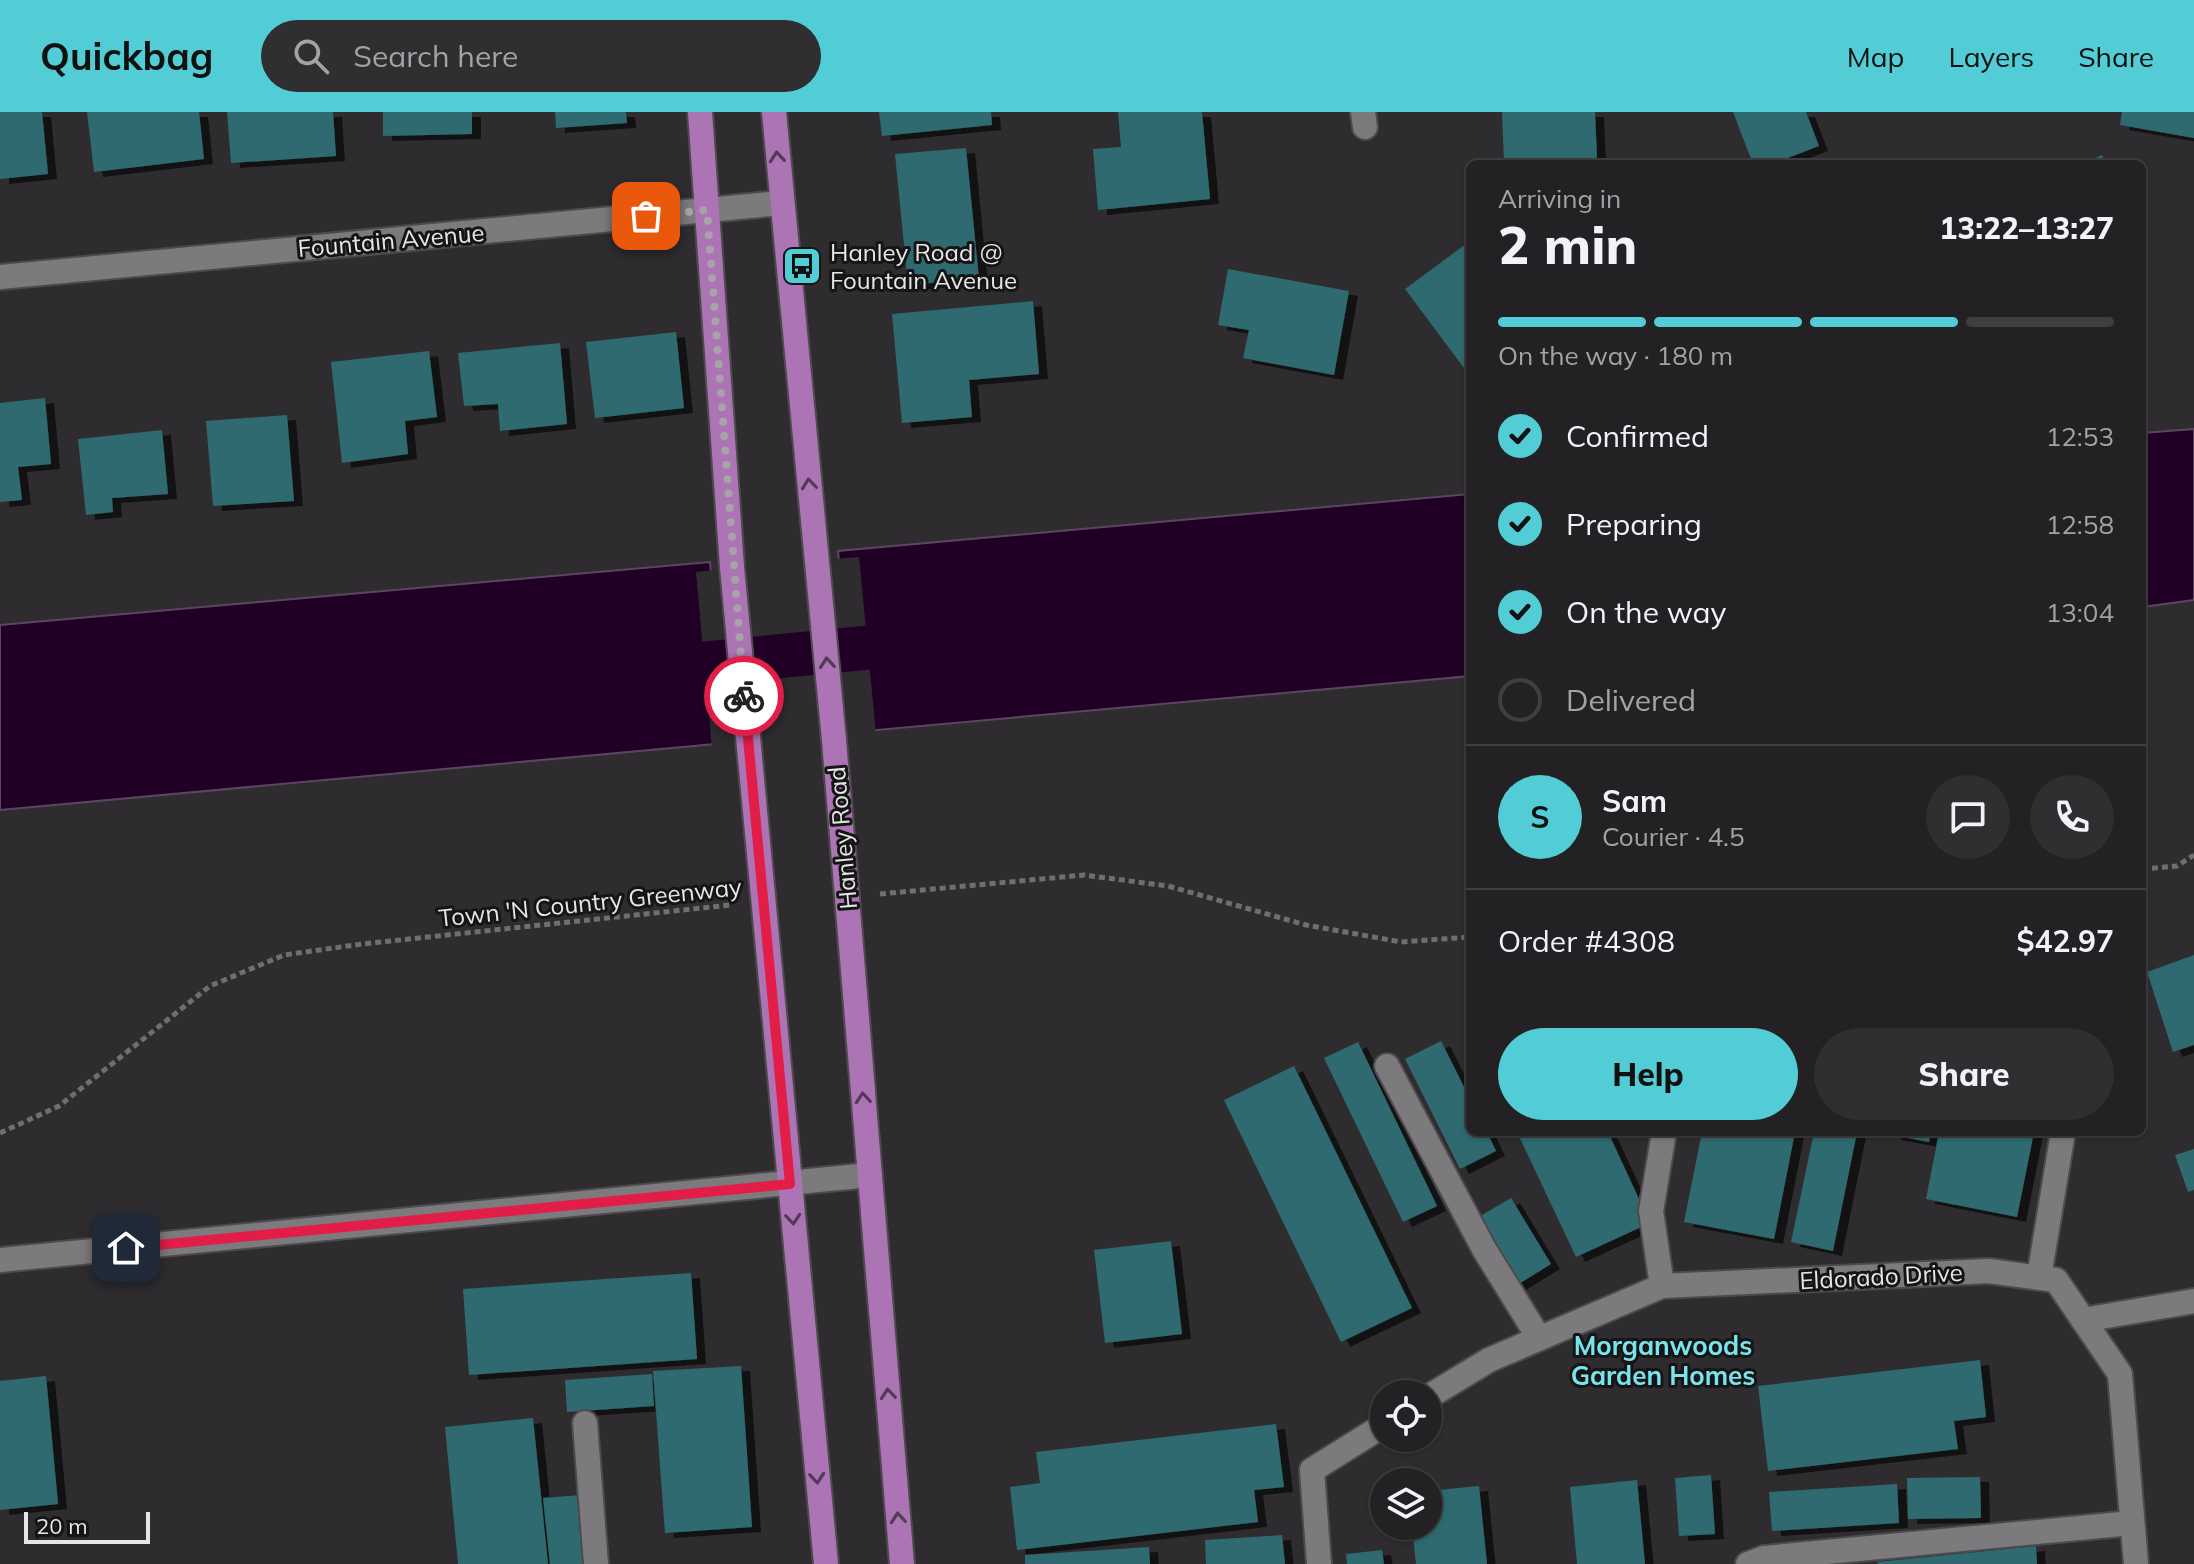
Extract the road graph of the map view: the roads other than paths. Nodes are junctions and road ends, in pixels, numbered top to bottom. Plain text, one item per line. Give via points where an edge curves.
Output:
1 (700, 112) edge
2 (774, 112) edge
3 (781, 203) junction
4 (707, 210) junction
5 (0, 277) edge
6 (1387, 1066) dead end
7 (1663, 1136) edge
8 (2062, 1136) edge
9 (870, 1175) junction
10 (790, 1184) junction
11 (0, 1260) edge
12 (2039, 1277) junction
13 (1662, 1286) junction
14 (2194, 1301) edge
15 (2083, 1320) junction
16 (1539, 1338) junction
17 (1442, 1389) edge
18 (585, 1423) dead end
19 (1370, 1434) edge
20 (2132, 1523) junction
21 (596, 1564) edge
22 (826, 1564) edge
23 (902, 1564) edge
24 (1319, 1564) edge
25 (1748, 1564) edge
26 (2136, 1564) edge

1 - 4 main road
3 -> 2 main road, Hanley Road
3 - 4 street, Fountain Avenue
9 -> 3 main road, Hanley Road via 818,562
4 - 5 street, Fountain Avenue
4 - 10 main road via 732,567
6 - 16 street via 1484,1249
7 - 13 street via 1651,1211
8 - 12 street
9 - 10 street
23 -> 9 main road, Hanley Road
10 - 11 street
10 -> 22 main road
12 - 13 street, Eldorado Drive via 1989,1271
12 - 15 street, Eldorado Drive via 2056,1280
13 - 16 street, Eldorado Drive
14 - 15 street
15 - 20 street, Eldorado Drive via 2120,1374
16 - 17 street, Eldorado Drive
18 - 21 street
19 - 24 street via 1312,1470
20 - 25 street via 1764,1558
20 - 26 street, Eldorado Drive

